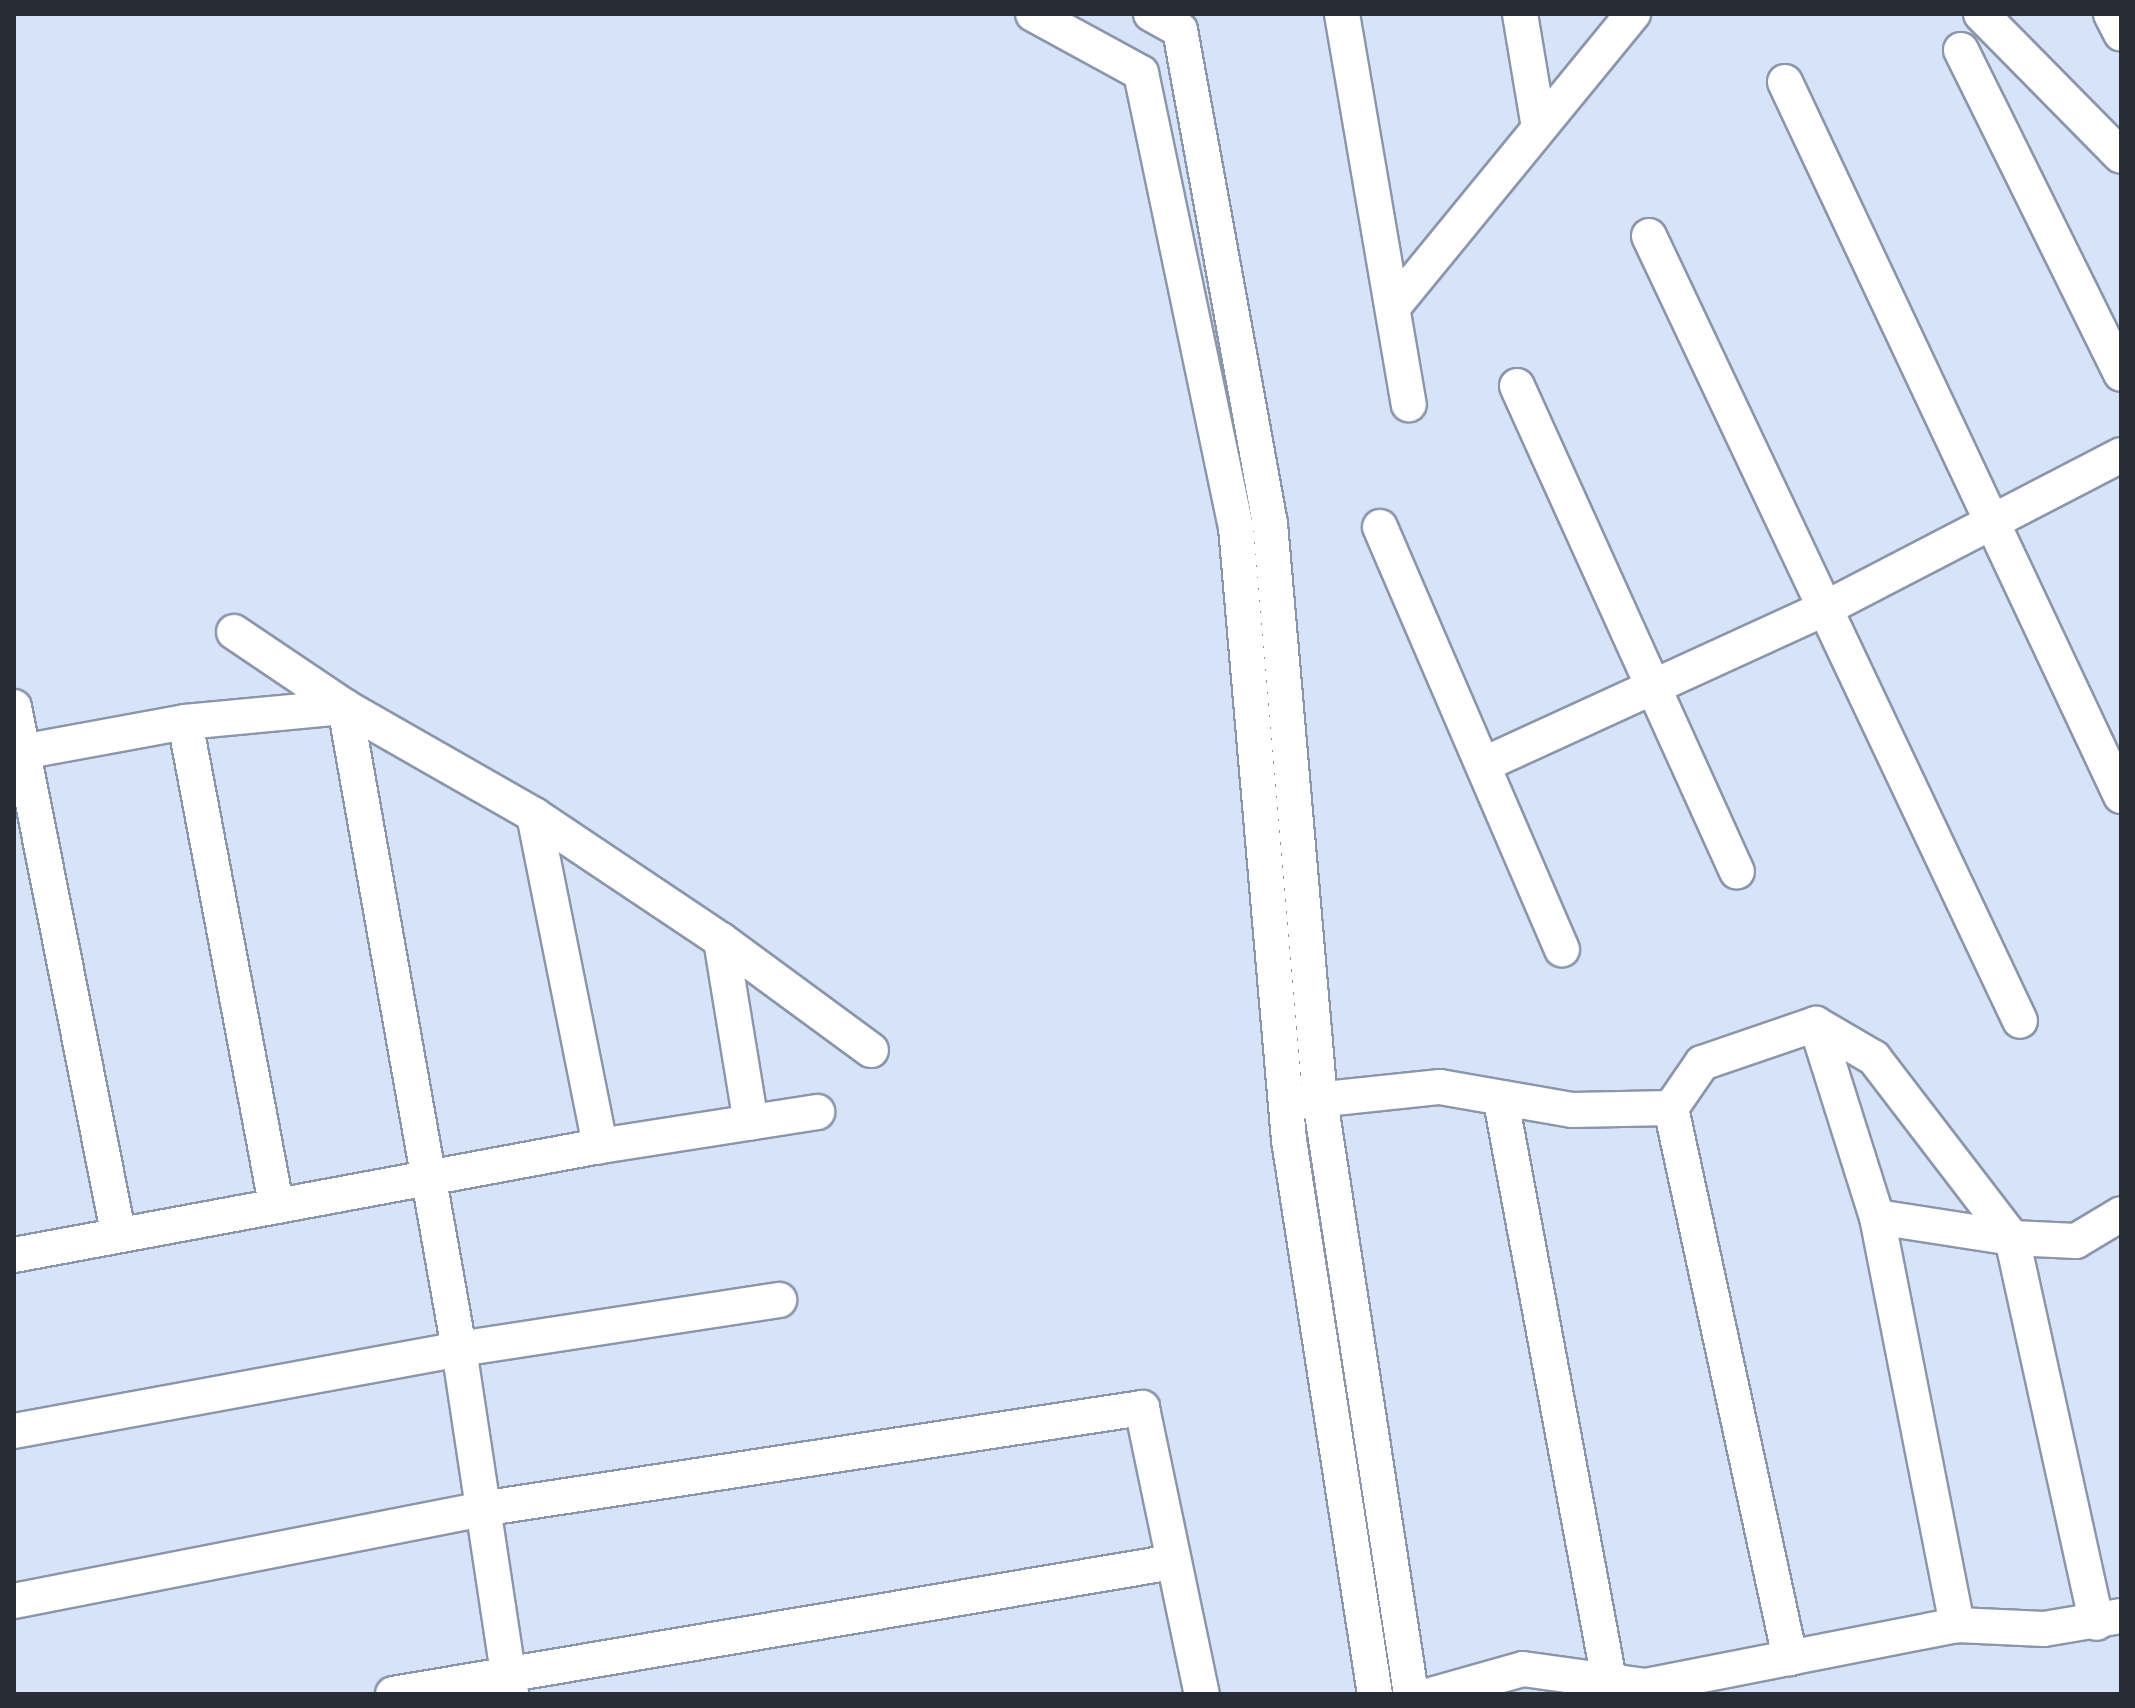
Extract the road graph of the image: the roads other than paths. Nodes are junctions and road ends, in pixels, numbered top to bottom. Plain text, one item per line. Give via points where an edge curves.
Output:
1 (1033, 14) edge
2 (1342, 14) edge
3 (1520, 14) edge
4 (1633, 14) edge
5 (1981, 14) edge
6 (2111, 14) edge
7 (1173, 19) edge
8 (2121, 34) edge
9 (1961, 50) dead end
10 (1141, 73) junction
11 (1785, 82) dead end
12 (1539, 127) junction
13 (2121, 156) edge
14 (1649, 236) dead end
15 (1393, 307) junction
16 (2121, 374) edge
17 (1517, 386) dead end
18 (1409, 404) dead end
19 (2121, 455) edge
20 (1992, 524) junction
21 (1380, 527) dead end
22 (1826, 608) junction
23 (234, 632) dead end
24 (1655, 687) junction
25 (14, 707) edge
26 (345, 707) junction
27 (185, 722) junction
28 (22, 752) junction
29 (1485, 764) junction
30 (2121, 796) edge
31 (534, 815) junction
32 (1737, 872) dead end
33 (721, 940) junction
34 (1562, 950) dead end
35 (2020, 1021) dead end
36 (1816, 1024) junction
37 (871, 1050) dead end
38 (1320, 1100) junction
39 (1501, 1101) junction
40 (1285, 1103) junction
41 (1671, 1108) junction
42 (817, 1112) dead end
43 (751, 1123) junction
44 (600, 1146) junction
45 (429, 1181) junction
46 (276, 1205) junction
47 (2121, 1214) edge
48 (1877, 1217) junction
49 (118, 1232) junction
50 (2012, 1238) junction
51 (14, 1255) edge
52 (779, 1300) dead end
53 (459, 1349) junction
54 (14, 1431) edge
55 (481, 1509) junction
56 (1173, 1562) junction
57 (14, 1601) edge
58 (2109, 1620) edge
59 (1957, 1625) junction
60 (1790, 1658) junction
61 (1609, 1680) junction
62 (510, 1682) edge
63 (393, 1694) edge
64 (1202, 1694) edge
65 (1375, 1694) edge
66 (1411, 1694) edge
67 (1434, 1694) edge

1 - 10 street
2 - 15 street
3 - 12 street
4 - 12 street
5 - 13 street
6 - 8 street
7 - 10 street
7 - 38 street via 1270,524
9 - 16 street
10 - 40 street via 1236,527
11 - 20 street
12 - 15 street
14 - 22 street
15 - 18 street
17 - 24 street
19 - 20 street
20 - 22 street
20 - 30 street
21 - 29 street
22 - 24 street
22 - 35 street
23 - 26 street
24 - 29 street
24 - 32 street
25 - 28 street
26 - 27 street
26 - 31 street
26 - 45 street
27 - 28 street
27 - 46 street
28 - 49 street
29 - 34 street
31 - 33 street
31 - 44 street
33 - 37 street
33 - 43 street
36 - 41 street via 1702,1063
36 - 48 street
36 - 50 street via 1874,1058
38 - 39 street via 1440,1087
38 - 40 street
38 - 66 street
39 - 41 street via 1572,1110
39 - 61 street
40 - 65 street
41 - 60 street
42 - 43 street
43 - 44 street
44 - 45 street
45 - 46 street
45 - 53 street
46 - 49 street
47 - 50 street via 2076,1241
48 - 50 street
48 - 59 street
49 - 51 street
50 - 58 street
52 - 53 street
53 - 54 street
53 - 55 street
55 - 56 street via 1142,1408
55 - 57 street
55 - 62 street
56 - 62 street
56 - 64 street
58 - 59 street via 2044,1629
59 - 60 street
60 - 61 street via 1646,1686
61 - 67 street via 1523,1669
62 - 63 street

